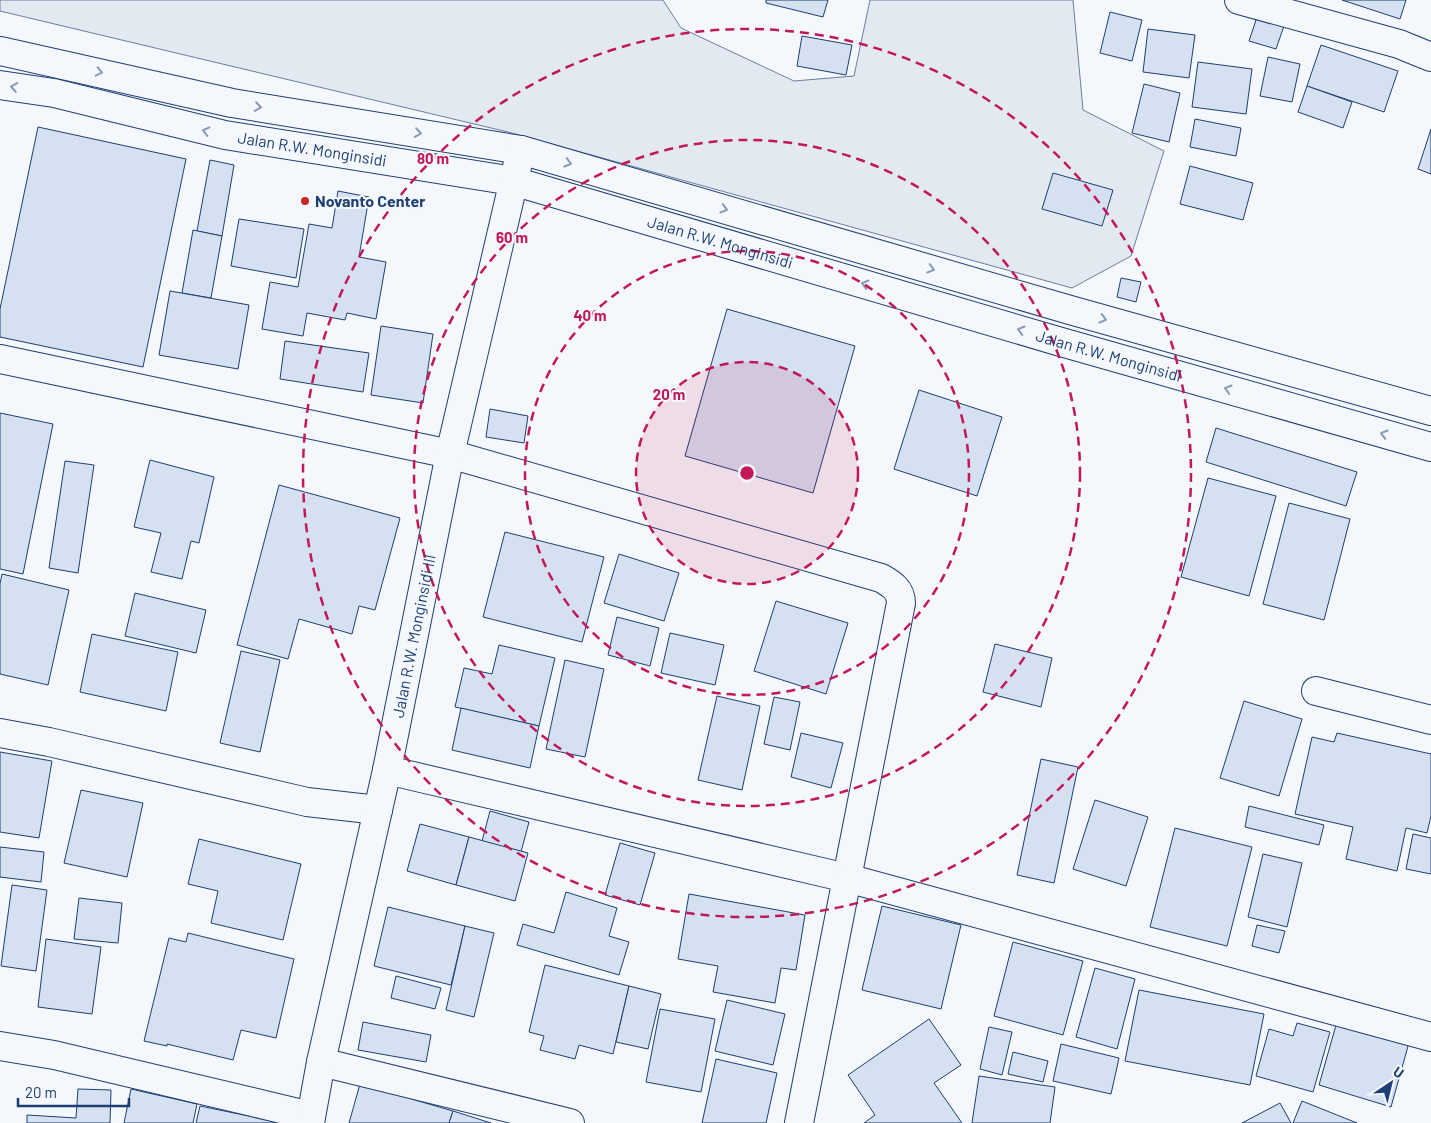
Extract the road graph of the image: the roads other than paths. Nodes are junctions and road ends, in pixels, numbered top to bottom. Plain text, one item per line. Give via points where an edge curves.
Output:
1 (1239, 0) edge
2 (0, 51) edge
3 (1431, 57) edge
4 (59, 63) junction
5 (0, 85) edge
6 (54, 94) junction
7 (521, 150) junction
8 (513, 181) junction
9 (1070, 310) junction
10 (1061, 342) junction
11 (0, 359) edge
12 (1431, 411) edge
13 (1431, 447) edge
14 (450, 454) junction
15 (1316, 691) dead end
16 (1431, 720) edge
17 (0, 734) edge
18 (387, 770) junction
19 (378, 810) junction
20 (847, 878) junction
21 (1431, 1037) edge
22 (0, 1046) edge
23 (321, 1062) junction
24 (310, 1120) edge
25 (570, 1123) edge
26 (799, 1123) edge

1 - 3 street via 1399,44
2 - 4 street, Jalan R.W. Monginsidi
4 - 6 street
4 -> 7 street, Jalan R.W. Monginsidi via 232,102
6 -> 5 street, Jalan R.W. Monginsidi
8 -> 6 street, Jalan R.W. Monginsidi via 225,135
7 - 8 street, Jalan R.W. Monginsidi III
7 -> 9 street, Jalan R.W. Monginsidi
10 -> 8 street, Jalan R.W. Monginsidi
8 - 14 street, Jalan R.W. Monginsidi III
9 - 10 street
9 -> 12 street, Jalan R.W. Monginsidi
13 -> 10 street, Jalan R.W. Monginsidi
11 - 14 street
14 - 18 street, Jalan R.W. Monginsidi III
14 - 20 street via 881,578 896,589 901,595 901,603
15 - 16 street
17 - 19 street via 49,742 306,802
18 - 19 street, Jalan R.W. Monginsidi III
18 - 20 street
19 - 23 street, Jalan R.W. Monginsidi III
20 - 21 street
20 - 26 street
22 - 24 street via 54,1055
23 - 24 street, Jalan R.W. Monginsidi III
23 - 25 street

